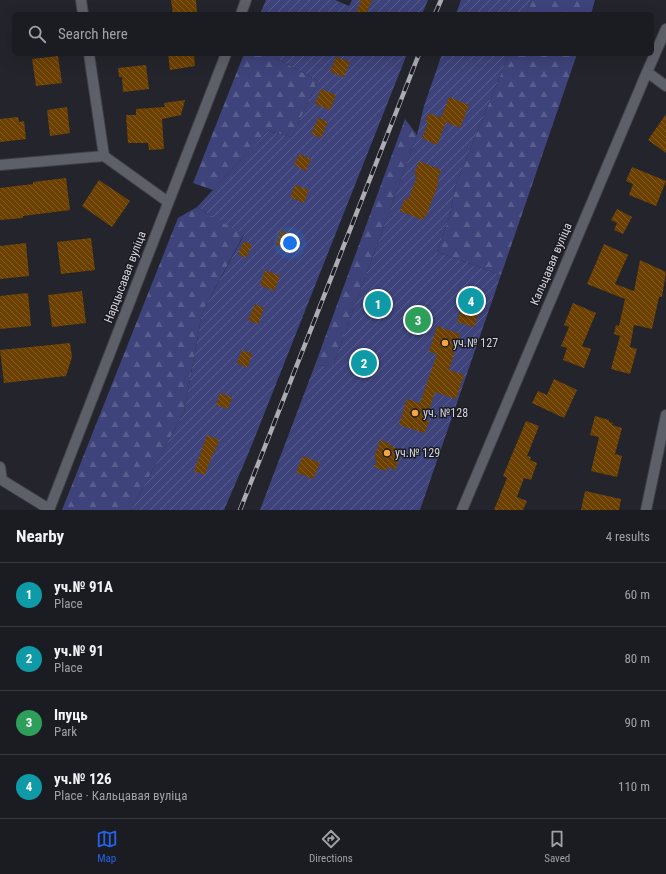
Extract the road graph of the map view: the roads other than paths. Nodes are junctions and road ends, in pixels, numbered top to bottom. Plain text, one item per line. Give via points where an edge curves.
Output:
1 (81, 0) edge
2 (246, 0) edge
3 (83, 12) edge
4 (242, 12) edge
5 (666, 29) edge
6 (89, 56) edge
7 (225, 56) edge
8 (647, 72) junction
9 (666, 86) edge
10 (104, 156) junction
11 (0, 165) edge
12 (168, 202) junction
13 (666, 415) edge
14 (0, 467) edge
15 (49, 509) edge
16 (462, 510) edge
17 (646, 510) edge

1 - 3 street
2 - 4 street
5 - 8 street, Кальцавая вуліца
6 - 10 street
7 - 12 street, Нарцысавая вуліца
8 - 9 street
8 - 16 street, Кальцавая вуліца
10 - 11 street
10 - 12 street
12 - 15 street, Нарцысавая вуліца
13 - 17 street
14 - 15 street via 2,480

